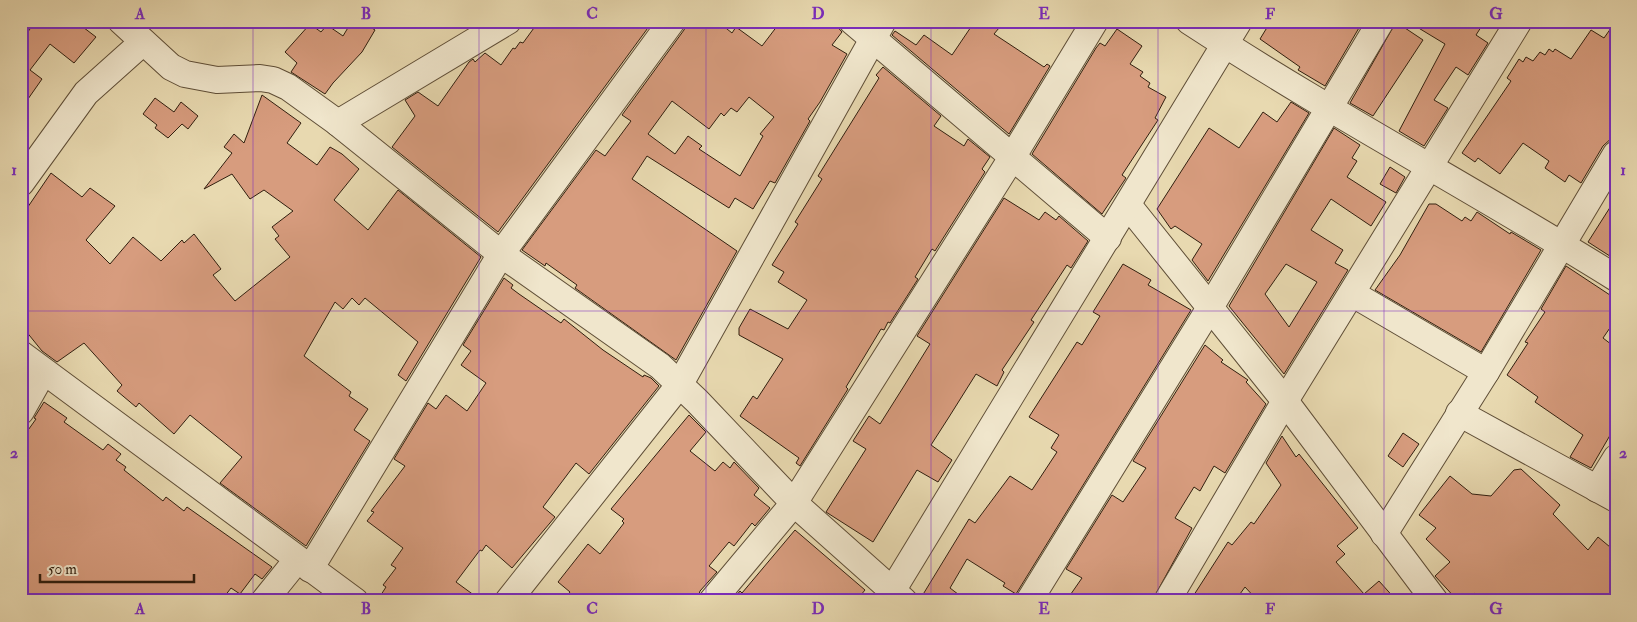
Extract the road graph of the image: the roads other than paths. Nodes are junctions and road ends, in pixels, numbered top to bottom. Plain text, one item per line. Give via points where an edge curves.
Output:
1 (121, 21) edge
2 (484, 21) edge
3 (508, 21) edge
4 (672, 21) edge
5 (852, 21) edge
6 (1095, 21) edge
7 (1189, 21) edge
8 (1239, 21) edge
9 (1381, 21) edge
10 (1519, 21) edge
11 (878, 30) edge
12 (143, 42) junction
13 (471, 44) junction
14 (1225, 45) junction
15 (1328, 108) junction
16 (338, 123) junction
17 (1616, 154) edge
18 (1013, 156) junction
19 (1430, 168) junction
20 (21, 183) edge
21 (1128, 205) junction
22 (1108, 238) junction
23 (1562, 244) junction
24 (500, 254) junction
25 (1616, 278) edge
26 (1353, 294) junction
27 (1211, 306) junction
28 (21, 354) edge
29 (43, 372) junction
30 (1486, 372) junction
31 (680, 384) junction
32 (1286, 401) junction
33 (21, 411) edge
34 (1459, 414) junction
35 (1616, 458) edge
36 (1607, 494) edge
37 (794, 503) junction
38 (1384, 534) junction
39 (304, 565) junction
40 (894, 598) edge
41 (264, 601) edge
42 (355, 601) edge
43 (508, 601) edge
44 (712, 601) edge
45 (1030, 601) edge
46 (1167, 601) edge
47 (1435, 601) edge

1 - 12 street
2 - 13 street
3 - 13 street
4 - 24 street
5 - 11 street
6 - 18 street
7 - 14 street
8 - 14 street
9 - 15 street
10 - 19 street
11 - 18 street
11 - 31 street
12 - 16 street via 171,67 185,74 217,80 273,80
12 - 20 street via 86,93
13 - 16 street
14 - 15 street
14 - 21 street
15 - 19 street
15 - 27 street
16 - 24 street
17 - 23 street
18 - 22 street
18 - 37 street
19 - 23 street
19 - 26 street
21 - 22 street
21 - 27 street
22 - 40 street
23 - 25 street
23 - 30 street
24 - 31 street via 642,353
24 - 39 street
26 - 30 street
26 - 32 street
27 - 32 street
27 - 45 street
28 - 29 street
29 - 33 street
29 - 39 street
30 - 34 street
31 - 37 street
31 - 43 street
32 - 38 street
32 - 46 street
34 - 36 street
34 - 38 street
35 - 36 street
37 - 40 street
37 - 44 street
38 - 47 street
39 - 41 street
39 - 42 street

